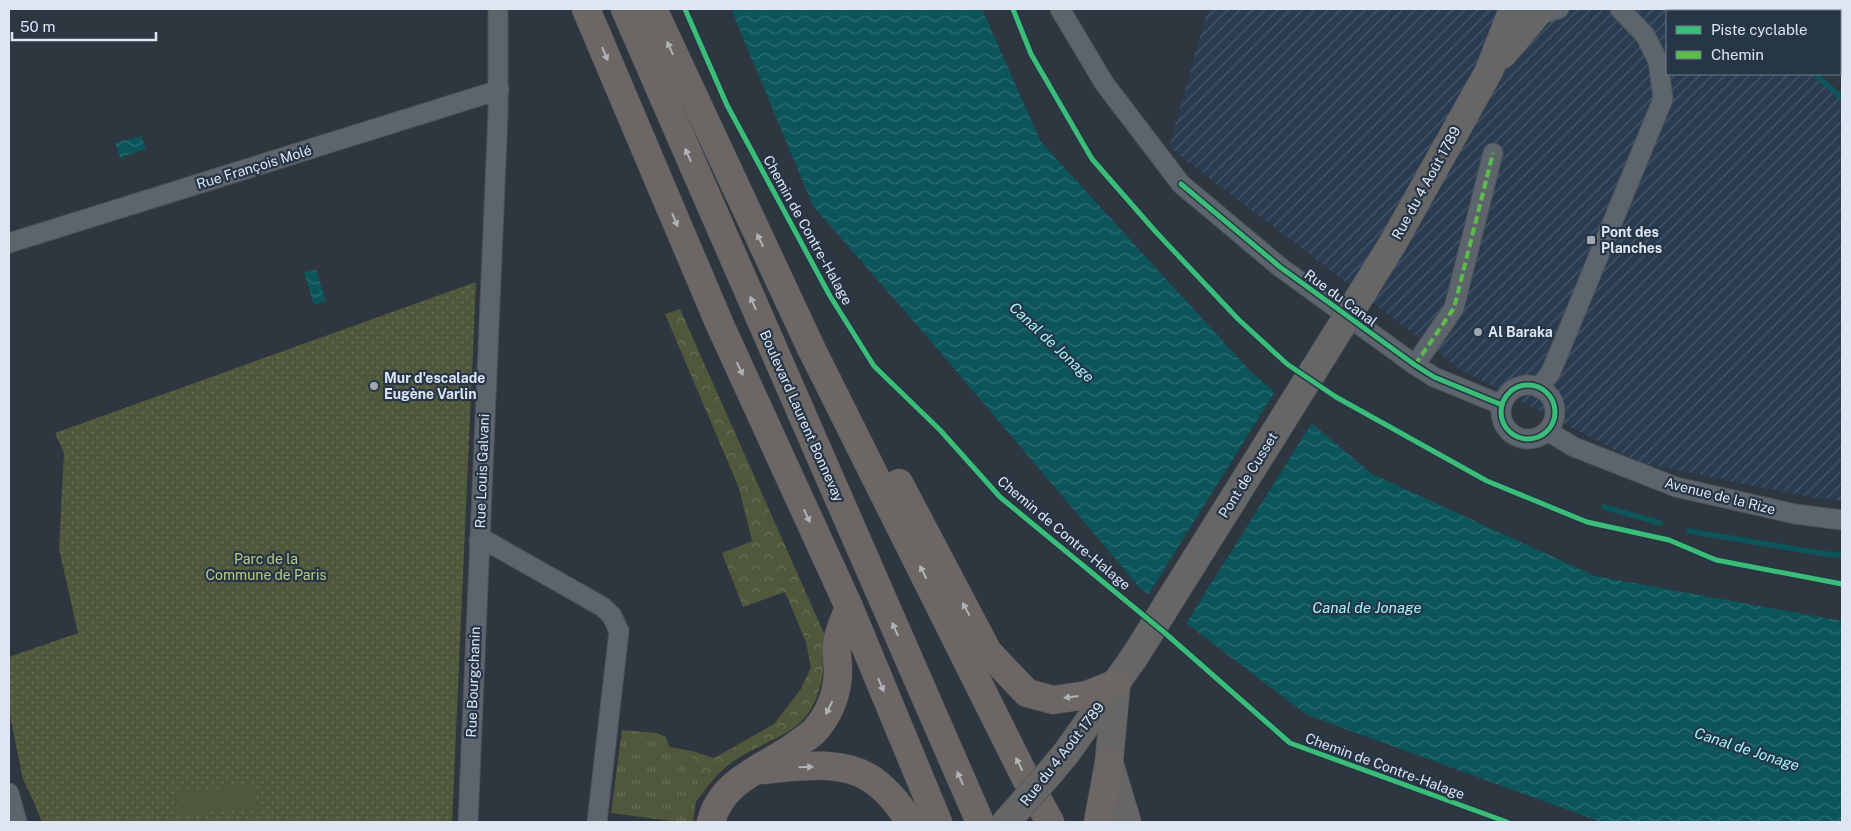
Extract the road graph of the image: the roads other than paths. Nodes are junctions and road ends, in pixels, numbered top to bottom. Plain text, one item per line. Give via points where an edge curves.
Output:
1 (498, 9) edge
2 (586, 9) edge
3 (625, 9) edge
4 (653, 9) edge
5 (1060, 9) edge
6 (1614, 9) edge
7 (1620, 9) edge
8 (1537, 11) edge
9 (499, 90) junction
10 (1493, 153) dead end
11 (9, 243) edge
12 (1362, 293) joint
13 (810, 348) junction
14 (1415, 365) junction
15 (1539, 388) junction
16 (1502, 405) junction
17 (1548, 431) junction
18 (1842, 520) edge
19 (479, 541) junction
20 (849, 608) junction
21 (1117, 683) junction
22 (1109, 762) junction
23 (758, 770) junction
24 (9, 793) edge
25 (17, 822) edge
26 (468, 822) edge
27 (598, 822) edge
28 (711, 822) edge
29 (910, 822) edge
30 (938, 822) edge
31 (980, 822) edge
32 (1006, 822) edge
33 (1050, 822) edge
34 (1098, 822) edge
35 (1127, 822) edge

1 - 9 street, Rue Louis Galvani
2 -> 20 highway via 720,325
31 -> 3 highway, Boulevard Laurent Bonnevay
13 -> 4 highway
5 - 14 street, Rue du Canal via 1104,83 1181,184 1280,268
6 - 7 street
7 - 15 street via 1645,35 1658,61 1663,99 1551,372
8 - 12 main road, Rue du 4 Août 1789 via 1489,71
9 - 11 street, Rue François Molé
9 - 19 street, Rue Louis Galvani
10 - 14 street via 1454,308
12 - 21 main road, Pont de Cusset, bridge
21 -> 13 highway via 1087,695 1053,700 1027,693 988,652 842,374
33 -> 13 highway
14 - 16 street, Rue du Canal via 1434,377
15 - 16 street via 1521,386 1513,390
15 - 17 street via 1552,399 1554,407 1555,416
16 - 17 street via 1503,422 1515,435 1532,439
17 - 18 street, Avenue de la Rize via 1574,447 1676,487 1795,514
19 - 26 street, Rue Bourgchanin
19 - 27 street, Rue Louis Galvani via 488,542 603,607 620,631
20 -> 23 highway via 837,643 838,673 833,700 826,714 817,729 804,740
20 -> 30 highway
21 - 22 main road
21 - 32 main road, Rue du 4 Août 1789, bridge via 1048,775
22 - 34 highway
22 - 35 main road
23 - 28 highway via 729,788
23 -> 29 highway via 826,766 847,769 868,777 889,795
24 - 25 street

